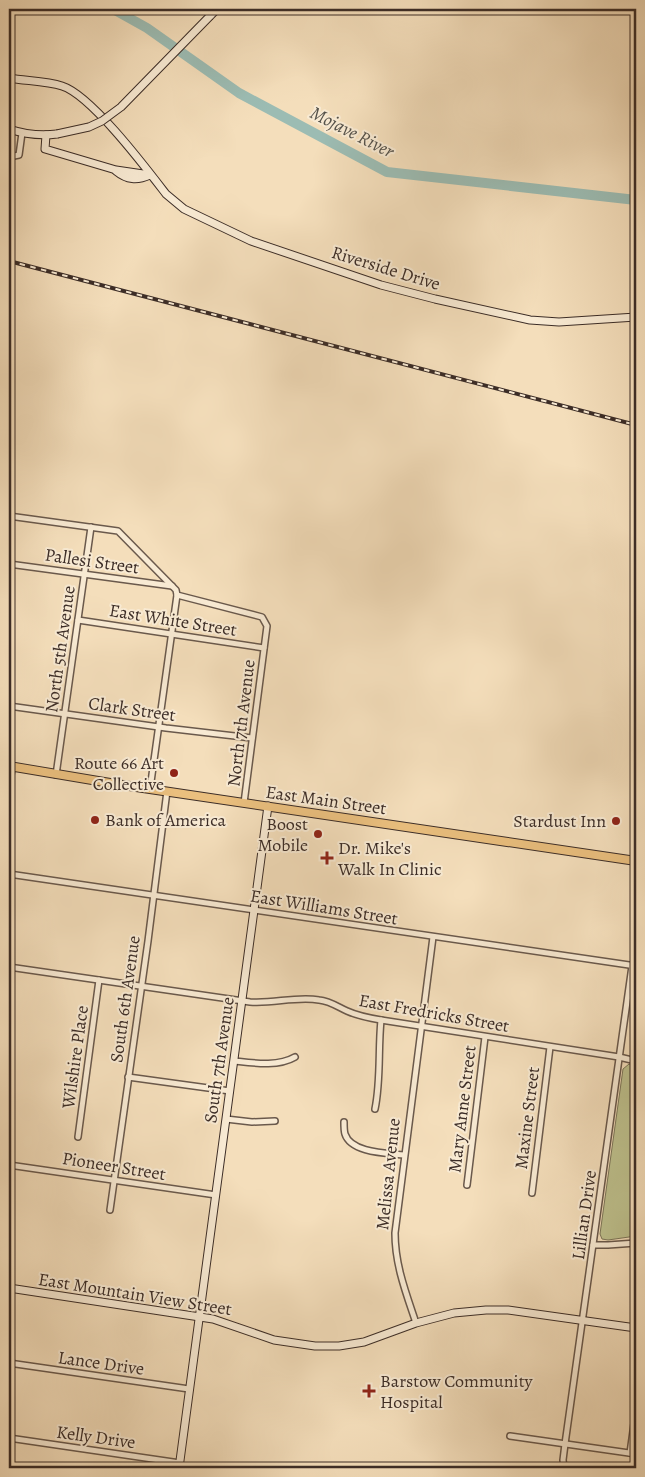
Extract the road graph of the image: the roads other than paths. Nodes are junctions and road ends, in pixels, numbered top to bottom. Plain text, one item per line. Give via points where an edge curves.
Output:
1 (217, 9) edge
2 (9, 78) edge
3 (9, 130) edge
4 (22, 133) junction
5 (46, 136) junction
6 (9, 157) edge
7 (150, 175) junction
8 (636, 317) edge
9 (9, 516) edge
10 (92, 528) junction
11 (9, 564) edge
12 (85, 574) junction
13 (172, 586) junction
14 (177, 594) junction
15 (78, 620) junction
16 (171, 634) junction
17 (264, 648) junction
18 (9, 706) edge
19 (65, 714) junction
20 (158, 727) junction
21 (252, 738) junction
22 (9, 767) edge
23 (56, 774) junction
24 (9, 782) edge
25 (150, 789) junction
26 (167, 791) junction
27 (244, 803) junction
28 (268, 806) junction
29 (636, 861) edge
30 (9, 874) edge
31 (154, 896) junction
32 (254, 910) junction
33 (433, 938) junction
34 (9, 966) edge
35 (634, 966) edge
36 (99, 980) junction
37 (142, 987) junction
38 (242, 1001) junction
39 (381, 1020) junction
40 (420, 1026) junction
41 (485, 1036) junction
42 (550, 1047) junction
43 (295, 1057) dead end
44 (619, 1057) junction
45 (234, 1060) junction
46 (636, 1061) edge
47 (128, 1077) junction
48 (230, 1092) junction
49 (375, 1109) dead end
50 (226, 1119) junction
51 (275, 1121) dead end
52 (344, 1122) dead end
53 (78, 1137) dead end
54 (404, 1155) junction
55 (9, 1165) edge
56 (114, 1180) junction
57 (467, 1185) dead end
58 (532, 1193) dead end
59 (216, 1196) junction
60 (110, 1210) dead end
61 (636, 1242) edge
62 (593, 1245) junction
63 (9, 1288) edge
64 (199, 1317) junction
65 (583, 1320) junction
66 (416, 1323) junction
67 (636, 1328) edge
68 (9, 1363) edge
69 (189, 1390) junction
70 (636, 1409) edge
71 (510, 1436) dead end
72 (9, 1438) edge
73 (565, 1444) junction
74 (633, 1453) edge
75 (180, 1466) edge
76 (564, 1468) edge

1 - 5 street, bridge via 122,107 89,127
2 - 7 street, Riverside Drive via 63,86 83,98
3 - 4 street
4 - 5 street
4 - 6 street via 19,155
5 - 7 street via 45,149 116,170 124,177 141,179
7 - 8 street, Riverside Drive via 174,201 251,241 381,285 530,320 559,322
9 - 10 street
10 - 12 street, North 5th Avenue
10 - 13 street via 118,531
11 - 12 street, Pallesi Street
12 - 13 street, Pallesi Street
12 - 15 street, North 5th Avenue
13 - 14 street
14 - 16 street
14 - 17 street, North 7th Avenue via 262,618 267,626
15 - 16 street, East White Street
15 - 19 street, North 5th Avenue
16 - 17 street, East White Street
16 - 20 street
17 - 21 street, North 7th Avenue
18 - 19 street, Clark Street
19 - 20 street, Clark Street
19 - 23 street, North 5th Avenue
20 - 21 street, Clark Street
20 - 25 street
21 - 27 street, North 7th Avenue
22 - 23 main road, East Main Street
22 - 24 main road
23 - 25 main road, East Main Street
25 - 26 main road, East Main Street
26 - 27 main road, East Main Street
26 - 31 street, South 6th Avenue
27 - 28 main road, East Main Street
28 - 29 main road, East Main Street
28 - 32 street, South 7th Avenue
30 - 31 street, East Williams Street
31 - 32 street, East Williams Street
31 - 37 street, South 6th Avenue
32 - 33 street, East Williams Street
32 - 38 street, South 7th Avenue
33 - 35 street, East Williams Street
33 - 40 street, Melissa Avenue
34 - 36 street, East Fredricks Street
35 - 44 street, Lillian Drive
36 - 37 street, East Fredricks Street
36 - 53 street, Wilshire Place
37 - 38 street, East Fredricks Street
37 - 47 street, South 6th Avenue
38 - 39 street, East Fredricks Street via 320,1000
38 - 45 street, South 7th Avenue
39 - 40 street, East Fredricks Street
39 - 49 street
40 - 41 street, East Fredricks Street
40 - 54 street, Melissa Avenue
41 - 42 street, East Fredricks Street
41 - 57 street, Mary Anne Street
42 - 44 street, East Fredricks Street
42 - 58 street, Maxine Street
43 - 45 street via 265,1063
44 - 46 street, East Fredricks Street
44 - 62 street, Lillian Drive
45 - 48 street, South 7th Avenue
47 - 48 street
47 - 56 street, South 6th Avenue
48 - 50 street, South 7th Avenue
50 - 51 street
50 - 59 street, South 7th Avenue
52 - 54 street via 344,1133 354,1146
54 - 66 street, Melissa Avenue via 395,1252
55 - 56 street, Pioneer Street
56 - 59 street, Pioneer Street
56 - 60 street, South 6th Avenue
59 - 64 street, South 7th Avenue
61 - 62 street
62 - 65 street, Lillian Drive
63 - 64 street, East Mountain View Street
64 - 66 street, East Mountain View Street via 225,1321 274,1340 315,1346 364,1342
64 - 69 street, South 7th Avenue
65 - 66 street, East Mountain View Street via 486,1310 454,1313
65 - 67 street, East Mountain View Street
65 - 73 street, Lillian Drive
68 - 69 street, Lance Drive
69 - 75 street, South 7th Avenue
70 - 74 street
71 - 73 street
72 - 75 street, Kelly Drive
73 - 74 street
73 - 76 street, Lillian Drive

